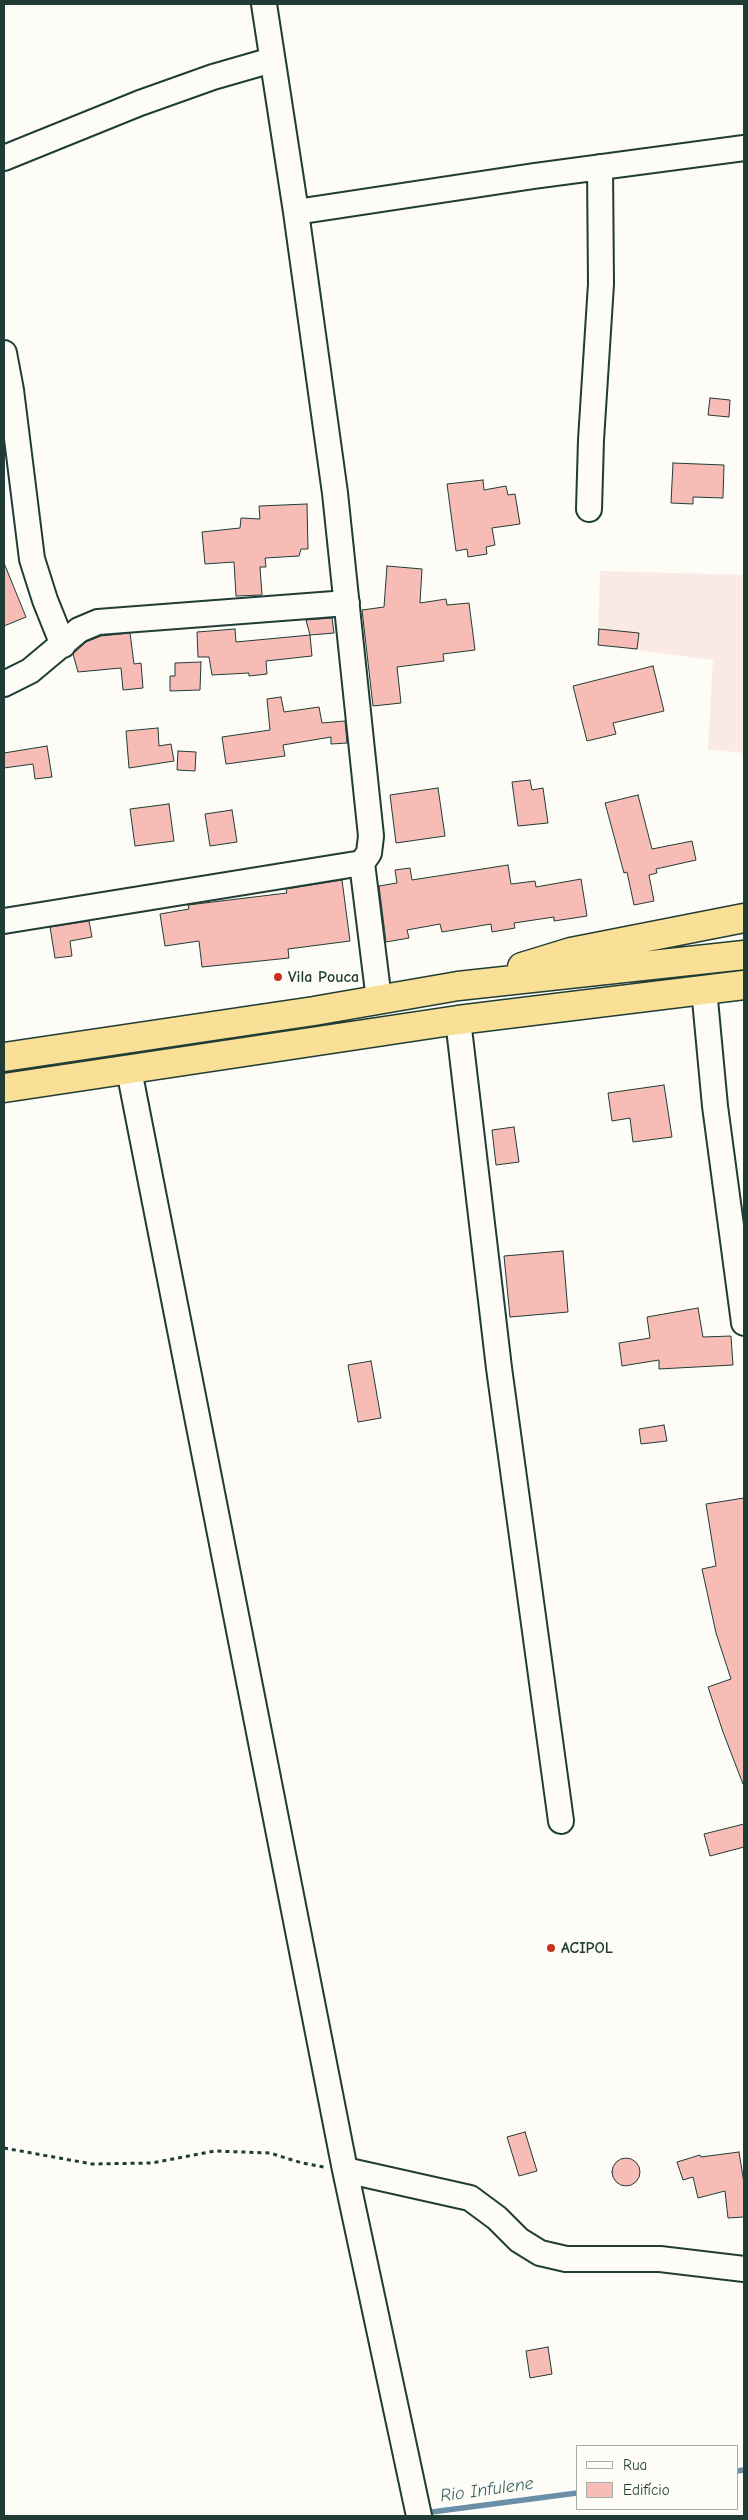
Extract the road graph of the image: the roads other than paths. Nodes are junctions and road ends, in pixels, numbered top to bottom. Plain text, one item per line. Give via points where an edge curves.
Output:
1 (264, 4) edge
2 (272, 60) junction
3 (744, 148) edge
4 (4, 158) edge
5 (600, 167) junction
6 (296, 212) junction
7 (4, 354) edge
8 (589, 509) dead end
9 (348, 603) junction
10 (63, 644) junction
11 (4, 684) edge
12 (362, 863) junction
13 (744, 918) edge
14 (4, 921) edge
15 (744, 955) edge
16 (744, 985) edge
17 (458, 986) junction
18 (704, 989) junction
19 (379, 1000) junction
20 (458, 1020) junction
21 (4, 1057) edge
22 (128, 1070) junction
23 (4, 1088) edge
24 (744, 1323) edge
25 (561, 1821) dead end
26 (345, 2170) junction
27 (744, 2269) edge
28 (418, 2516) edge

1 - 2 street
2 - 4 street via 140,103
2 - 6 street
3 - 5 street
5 - 6 street
5 - 8 street via 601,284
6 - 9 street
7 - 10 street via 32,559
9 - 10 street via 98,622 79,630
9 - 12 street via 372,836 370,853
10 - 11 street via 30,671
12 - 14 street
12 - 19 street
13 - 17 highway via 571,952
15 - 17 highway
16 - 18 highway
17 - 19 highway
18 - 20 highway
18 - 24 street via 715,1106
19 - 21 highway
20 - 22 highway
20 - 25 street via 498,1368
22 - 23 highway
22 - 26 street
26 - 27 street via 470,2198 498,2218 519,2240 540,2253 566,2259 660,2259
26 - 28 street

